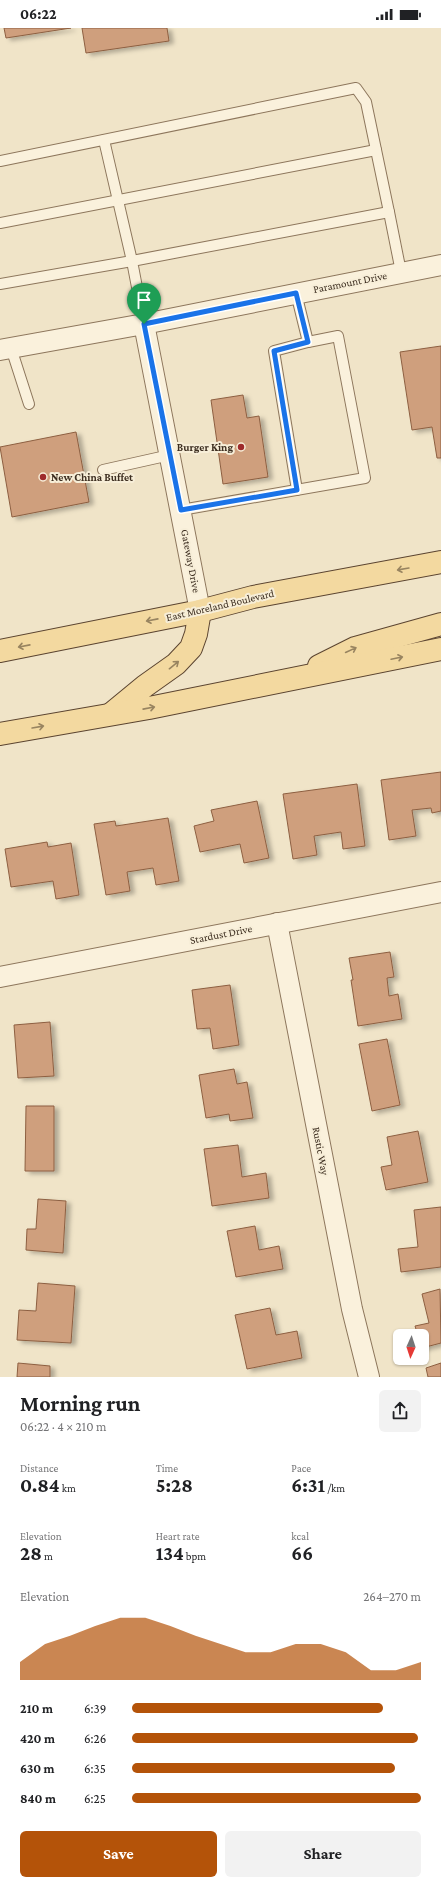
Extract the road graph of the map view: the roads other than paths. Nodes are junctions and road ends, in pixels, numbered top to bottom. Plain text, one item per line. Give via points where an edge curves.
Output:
1 (104, 140) junction
2 (376, 150) junction
3 (0, 161) edge
4 (118, 200) junction
5 (389, 212) junction
6 (0, 223) edge
7 (132, 261) junction
8 (441, 265) edge
9 (401, 272) junction
10 (0, 284) edge
11 (296, 293) junction
12 (144, 324) junction
13 (308, 342) junction
14 (6, 349) edge
15 (29, 404) dead end
16 (170, 455) junction
17 (103, 470) dead end
18 (297, 490) junction
19 (181, 510) junction
20 (441, 562) edge
21 (200, 611) junction
22 (441, 624) edge
23 (441, 649) edge
24 (0, 651) edge
25 (291, 680) junction
26 (110, 715) junction
27 (0, 734) edge
28 (441, 892) edge
29 (277, 923) junction
30 (0, 976) edge
31 (368, 1377) edge

1 - 2 lane via 356,88 366,102
1 - 3 lane
1 - 4 lane
2 - 4 lane
2 - 5 lane
4 - 6 lane
4 - 7 lane
5 - 7 lane
5 - 9 lane
7 - 10 lane
7 - 12 lane
8 - 9 street, Paramount Drive
9 - 11 street, Paramount Drive
11 - 12 street, Paramount Drive
11 - 13 lane
12 - 14 street, Paramount Drive
12 - 16 street, Gateway Drive
13 - 18 lane via 274,351
13 - 18 lane via 338,336 365,478
14 - 15 lane
16 - 17 lane
16 - 19 street, Gateway Drive
18 - 19 lane
19 - 21 street, Gateway Drive
20 -> 21 main road, East Moreland Boulevard via 253,597
21 -> 24 main road, East Moreland Boulevard
26 -> 21 main road via 176,664 191,648
25 -> 22 main road via 355,648
25 -> 23 main road
26 -> 25 main road
27 -> 26 main road
28 - 29 street, Stardust Drive
29 - 30 street, Stardust Drive
29 - 31 street, Rustic Way via 352,1309

